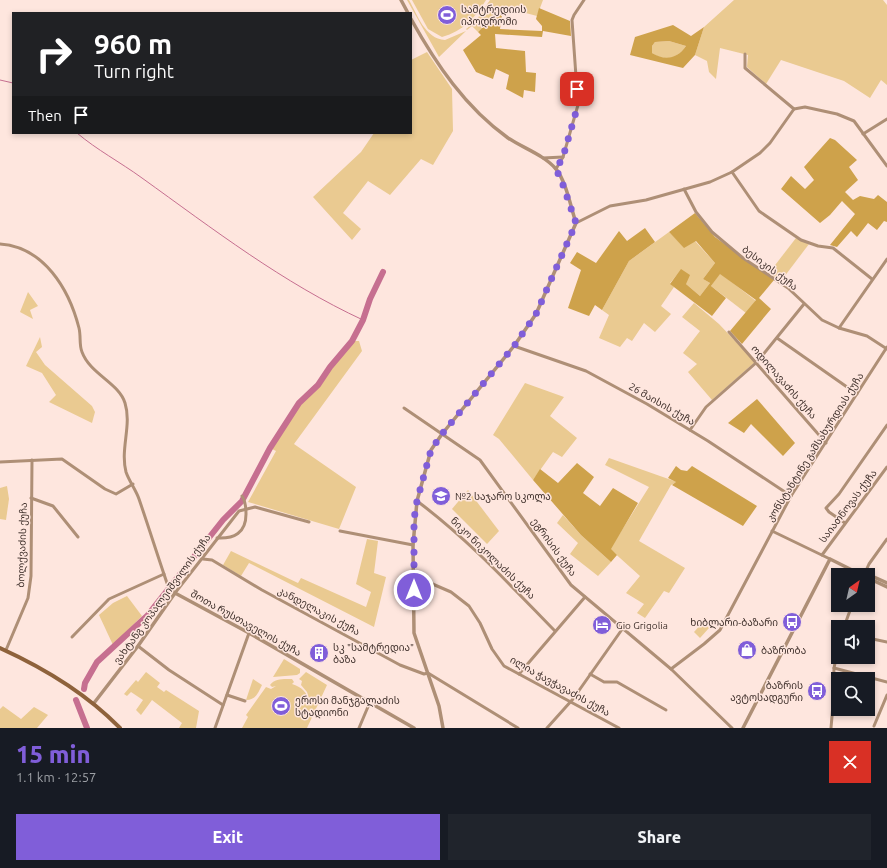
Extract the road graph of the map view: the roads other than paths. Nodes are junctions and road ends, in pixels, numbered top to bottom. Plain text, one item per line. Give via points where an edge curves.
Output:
1 (401, 0) edge
2 (584, 0) edge
3 (407, 12) edge
4 (412, 21) edge
5 (745, 54) dead end
6 (794, 109) junction
7 (887, 119) edge
8 (863, 134) junction
9 (563, 157) junction
10 (541, 158) junction
11 (887, 166) edge
12 (556, 169) junction
13 (732, 172) junction
14 (684, 190) junction
15 (576, 223) junction
16 (0, 244) edge
17 (887, 259) edge
18 (872, 279) junction
19 (804, 304) junction
20 (839, 328) junction
21 (728, 332) dead end
22 (777, 338) junction
23 (514, 346) junction
24 (887, 348) edge
25 (757, 362) junction
26 (857, 394) junction
27 (404, 408) dead end
28 (887, 425) edge
29 (690, 430) junction
30 (442, 434) junction
31 (826, 443) junction
32 (32, 460) junction
33 (0, 462) edge
34 (887, 467) edge
35 (132, 484) junction
36 (791, 496) junction
37 (31, 498) junction
38 (243, 498) dead end
39 (417, 501) junction
40 (246, 509) junction
41 (309, 522) dead end
42 (845, 522) junction
43 (340, 531) dead end
44 (772, 531) junction
45 (78, 537) dead end
46 (217, 538) junction
47 (887, 539) edge
48 (414, 546) junction
49 (822, 555) junction
50 (203, 559) junction
51 (830, 559) junction
52 (849, 568) edge
53 (868, 568) edge
54 (164, 574) junction
55 (414, 576) junction
56 (875, 579) edge
57 (875, 581) edge
58 (887, 584) edge
59 (887, 587) edge
60 (175, 593) junction
61 (585, 597) junction
62 (623, 628) junction
63 (555, 630) junction
64 (249, 633) junction
65 (72, 636) dead end
66 (875, 639) edge
67 (887, 642) edge
68 (138, 646) junction
69 (0, 648) edge
70 (6, 650) junction
71 (835, 664) edge
72 (834, 668) junction
73 (671, 669) junction
74 (428, 674) junction
75 (519, 674) junction
76 (590, 674) junction
77 (887, 682) edge
78 (227, 695) junction
79 (887, 695) edge
80 (245, 701) dead end
81 (370, 702) junction
82 (570, 702) junction
83 (94, 703) junction
84 (223, 705) junction
85 (666, 710) dead end
86 (874, 726) dead end
87 (120, 728) edge
88 (215, 728) edge
89 (359, 728) edge
90 (414, 728) edge
91 (443, 728) edge
92 (518, 728) edge
93 (547, 728) edge
94 (619, 728) edge
95 (732, 728) edge
96 (742, 728) edge
97 (831, 728) edge

1 - 3 street
2 - 9 street via 572,20 578,105
4 - 10 street via 456,88 508,138
5 - 6 street via 745,68
6 - 8 street via 805,107 843,116 857,124
6 - 13 street via 770,143
7 - 8 street
8 - 11 street
9 - 10 street
9 - 12 street
10 - 12 street
12 - 15 street
13 - 14 street
13 - 18 street via 759,211 801,240 833,248
14 - 15 street via 610,206
14 - 19 street, ბესიკის ქუჩა via 696,212 712,232 743,258 788,288
15 - 23 street via 536,314
16 - 35 street via 32,253 52,270 65,291 79,329 82,352 92,368 118,391 125,402 124,457 126,473
17 - 18 street
18 - 20 street
19 - 20 street, ბესიკის ქუჩა via 822,320
19 - 22 street
20 - 24 street, ბესიკის ქუჩა via 867,336
21 - 25 street, ოდილავაძის ქუჩა
22 - 25 street
22 - 26 street
23 - 29 street, 26 მაისის ქუჩა via 586,371
23 - 30 street
24 - 26 street, კონსტანტინე გამსახურდიას ქუჩა
25 - 29 street via 706,407
25 - 31 street, ოდილავაძის ქუჩა
26 - 31 street, კონსტანტინე გამსახურდიას ქუჩა
27 - 30 street, ეგრისის ქუჩა
28 - 42 street via 839,494 826,508
29 - 36 street, 26 მაისის ქუჩა
30 - 39 street via 431,450
30 - 61 street, ეგრისის ქუჩა via 480,460 571,585
31 - 36 street, კონსტანტინე გამსახურდიას ქუჩა
32 - 33 street
32 - 35 street via 62,459 116,494
32 - 37 street, ბოლქვაძის ქუჩა
34 - 42 street, საიათნოვას ქუჩა
35 - 54 street
36 - 44 street, კონსტანტინე გამსახურდიას ქუჩა
37 - 45 street via 53,506
37 - 70 street, ბოლქვაძის ქუჩა via 31,576 28,598
38 - 40 street
39 - 48 street
39 - 63 street, ნიკო ნიკოლაძის ქუჩა via 441,519
40 - 41 street via 255,507
40 - 46 street, ვახტანგ კოპალეიშვილის ქუჩა via 239,511
40 - 46 street via 246,521 242,531 228,538
42 - 49 street, საიათნოვას ქუჩა
43 - 48 street
44 - 49 street
44 - 73 street, კონსტანტინე გამსახურდიას ქუჩა via 720,630
46 - 50 street, ვახტანგ კოპალეიშვილის ქუჩა
47 - 53 street
48 - 55 street
49 - 51 street
50 - 60 street, ვახტანგ კოპალეიშვილის ქუჩა
50 - 74 street, კანდელაკის ქუჩა via 212,560 400,665
51 - 52 street
51 - 96 street
54 - 60 street
54 - 65 street via 110,599
55 - 74 street via 414,633
55 - 75 street, ილია ჭავჭავაძის ქუჩა via 451,592 469,606 504,666
56 - 58 street
57 - 59 street
60 - 64 street, შოთა რუსთაველის ქუჩა
60 - 68 street, ვახტანგ კოპალეიშვილის ქუჩა
61 - 62 street, ეგრისის ქუჩა
61 - 63 street
62 - 73 street, ეგრისის ქუჩა
62 - 76 street
63 - 75 street
64 - 78 street
64 - 81 street, შოთა რუსთაველის ქუჩა
66 - 67 street
68 - 83 street, ვახტანგ კოპალეიშვილის ქუჩა
68 - 84 street via 169,670
69 - 70 main road
70 - 83 main road
71 - 72 street
72 - 77 street
72 - 97 street
73 - 95 street, ეგრისის ქუჩა
74 - 91 street via 439,706
74 - 92 street, კანდელაკის ქუჩა
75 - 82 street, ილია ჭავჭავაძის ქუჩა
76 - 82 street
76 - 85 street via 604,682 617,682
78 - 80 street
78 - 84 street
79 - 86 street
81 - 89 street
81 - 90 street, შოთა რუსთაველის ქუჩა
82 - 93 street
82 - 94 street, ილია ჭავჭავაძის ქუჩა
83 - 87 main road
84 - 88 street

